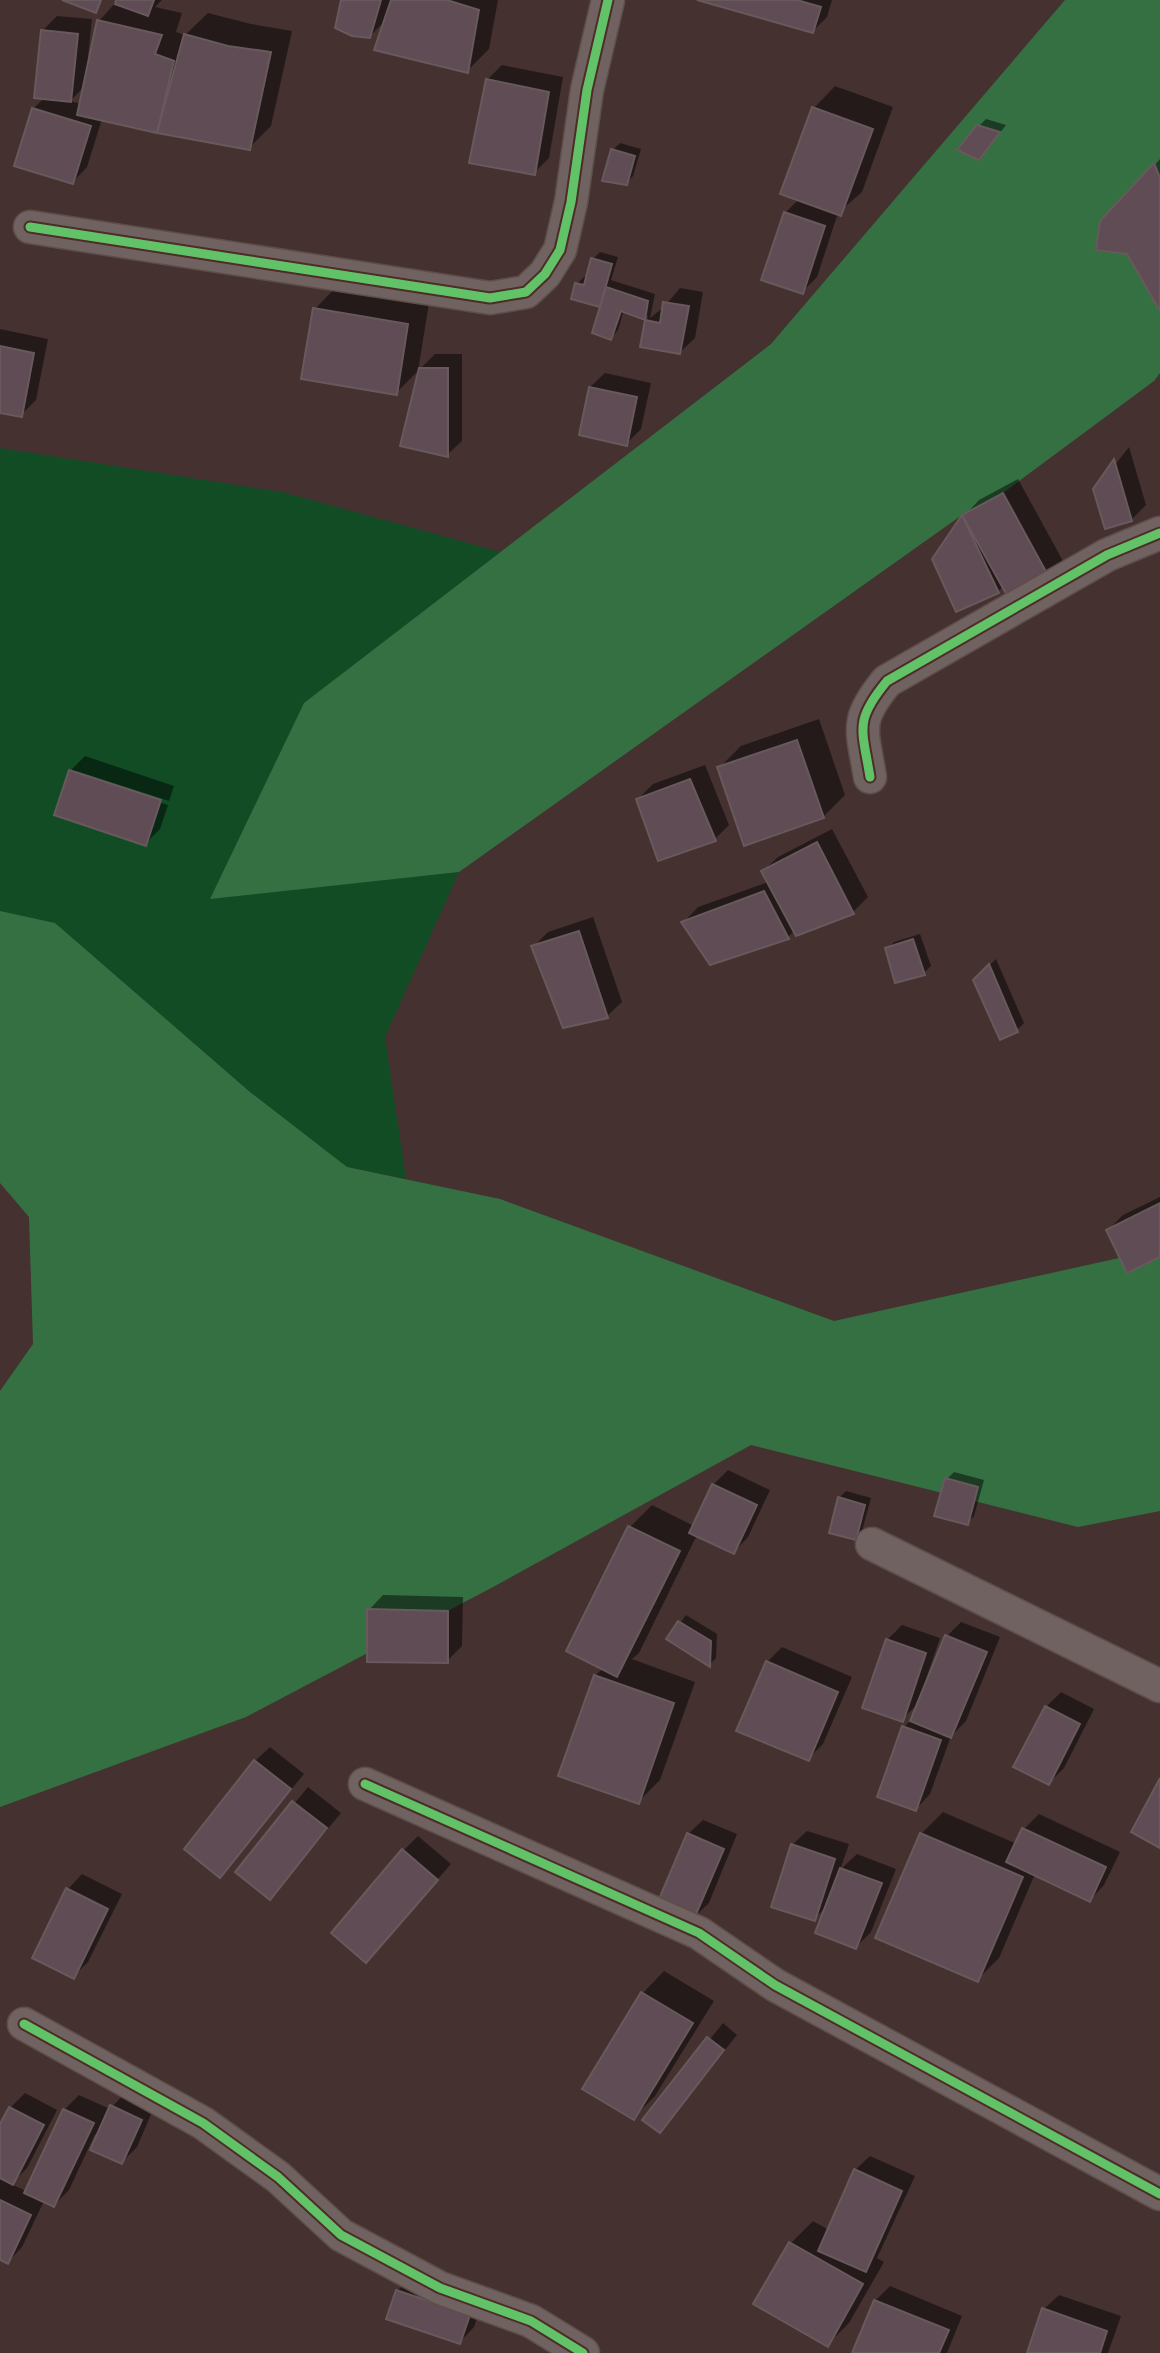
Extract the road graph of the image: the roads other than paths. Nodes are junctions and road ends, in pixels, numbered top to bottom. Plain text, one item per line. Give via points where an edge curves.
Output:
1 (608, 0) edge
2 (30, 227) dead end
3 (1160, 533) edge
4 (870, 777) dead end
5 (872, 1544) dead end
6 (1160, 1686) edge
7 (365, 1784) dead end
8 (24, 2024) dead end
9 (1160, 2194) edge
10 (583, 2353) edge

1 - 2 street via 587,90 560,250 526,292 490,298
3 - 4 street via 1107,555 887,681 868,704 861,724
5 - 6 street
7 - 9 street via 699,1933 775,1985
8 - 10 street via 203,2123 278,2177 341,2235 440,2288 531,2321

